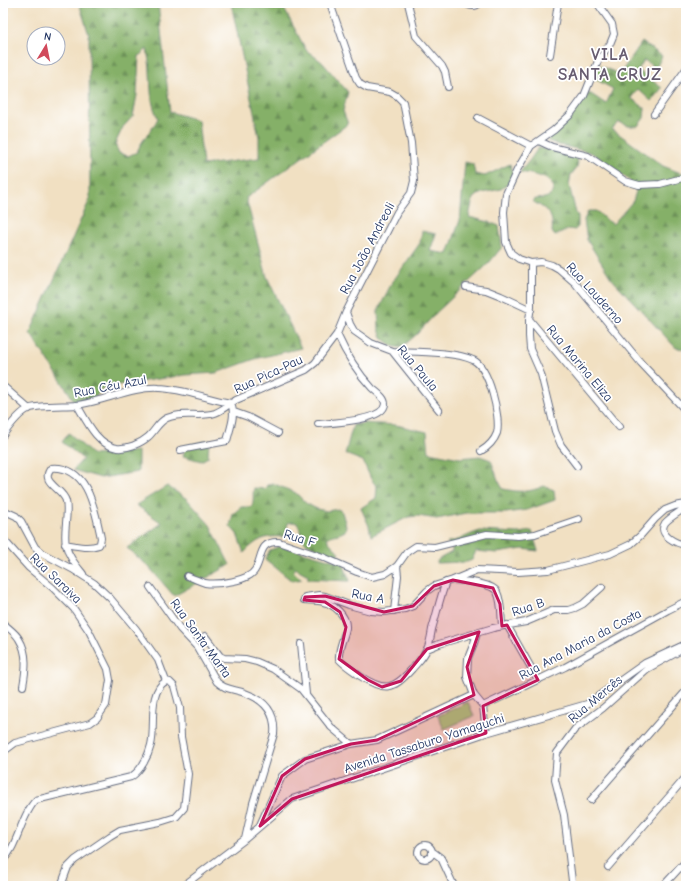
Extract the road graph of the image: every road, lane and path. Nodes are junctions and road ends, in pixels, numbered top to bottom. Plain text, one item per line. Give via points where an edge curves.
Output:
1 (330, 3) edge
2 (408, 3) edge
3 (465, 3) edge
4 (558, 3) edge
5 (597, 3) edge
6 (479, 4) edge
7 (550, 55) dead end
8 (686, 70) edge
9 (448, 87) dead end
10 (654, 114) dead end
11 (478, 118) dead end
12 (539, 141) junction
13 (531, 146) junction
14 (686, 177) edge
15 (531, 263) junction
16 (466, 287) dead end
17 (531, 310) junction
18 (346, 312) junction
19 (529, 319) junction
20 (341, 323) joint
21 (337, 334) junction
22 (392, 351) junction
23 (3, 386) edge
24 (231, 403) junction
25 (77, 405) junction
26 (29, 409) junction
27 (439, 410) dead end
28 (686, 411) edge
29 (234, 412) junction
30 (318, 424) dead end
31 (619, 427) dead end
32 (278, 433) dead end
33 (3, 436) edge
34 (180, 450) dead end
35 (481, 451) dead end
36 (577, 466) dead end
37 (686, 506) edge
38 (3, 510) edge
39 (579, 519) dead end
40 (3, 539) edge
41 (66, 544) junction
42 (686, 545) edge
43 (397, 566) junction
44 (187, 576) dead end
45 (85, 577) junction
46 (453, 580) junction
47 (446, 582) junction
48 (602, 587) dead end
49 (150, 588) dead end
50 (686, 601) edge
51 (394, 611) junction
52 (3, 623) edge
53 (505, 626) junction
54 (477, 632) junction
55 (205, 636) dead end
56 (301, 644) dead end
57 (686, 644) edge
58 (686, 648) edge
59 (427, 649) junction
60 (538, 680) junction
61 (166, 681) junction
62 (24, 686) dead end
63 (686, 691) edge
64 (306, 694) junction
65 (474, 695) junction
66 (483, 706) junction
67 (486, 733) junction
68 (351, 744) junction
69 (3, 752) edge
70 (686, 777) edge
71 (591, 800) dead end
72 (260, 826) junction
73 (245, 838) junction
74 (433, 852) dead end
75 (3, 860) edge
76 (686, 861) edge
77 (608, 867) dead end
78 (61, 886) edge
79 (182, 886) edge
80 (454, 886) edge
81 (571, 886) edge
82 (663, 886) edge

1 - 18 street, Rua João Andreoli via 360,84 394,94 402,102 412,143 414,180 411,193 396,212
2 - 9 street via 416,36 442,66
3 - 6 street via 471,6
4 - 7 street
5 - 12 street via 612,24 614,34 610,44 598,61 584,96 570,115
8 - 10 street
11 - 13 street
12 - 13 street
12 - 14 street via 552,147 582,153 625,180 639,185 660,184
13 - 15 street, Rua Lauderno via 506,194 504,212 506,242 511,253
15 - 17 street, Rua Marina Eliza
15 - 28 street, Rua Lauderno via 552,265 575,283 641,363
16 - 17 street via 486,290
17 - 19 street, Rua Marina Eliza
18 - 20 street, Rua João Andreoli
18 - 22 street, Rua Paula via 354,331 371,343
19 - 31 street, Rua Marina Eliza
19 - 36 street via 530,349 541,374 555,431 561,445
20 - 21 street, Rua Pica-Pau
21 - 24 street, Rua Pica-Pau via 315,363 306,370
21 - 30 street via 354,366 384,399 384,408 379,414 366,418
22 - 27 street, Rua Paula
22 - 35 street via 464,356 476,361 490,385 498,416 496,434 492,442
23 - 26 street
24 - 25 street, Rua Céu Azul via 178,390 158,388
24 - 25 street, Rua Pica-Pau via 215,413 167,418 148,437 134,445 118,448 108,446 100,440
24 - 29 street
25 - 26 street, Rua Céu Azul
26 - 33 street
29 - 32 street
29 - 34 street via 227,441
37 - 42 street via 664,526 671,541
37 - 46 street, Rua A via 675,506 665,510 631,544 610,554 548,570 477,570
38 - 45 street via 22,521 35,547 42,553
39 - 43 street, Rua F via 535,534 487,534 435,547 416,546 407,552
40 - 69 street, Rua Saraiva via 29,568 74,609 92,637 108,669 110,680 106,705 90,723 15,743
41 - 41 street via 66,499 50,482 48,476 48,472 56,467 69,470 81,479 93,502 99,528 99,546
41 - 45 street
43 - 44 street, Rua F via 385,574 372,577 279,542 272,542 266,544 255,571 248,576 213,583 205,583
43 - 51 street
45 - 61 street via 110,598 136,630 158,660
46 - 47 street, Rua A
46 - 53 street via 493,588 497,592
47 - 51 street, Rua A via 427,590 413,606
47 - 59 street
48 - 53 street, Rua B via 575,608 554,610 526,622
49 - 73 street, Rua Santa Marta via 197,647 217,682 221,686 245,692 262,700 275,725
50 - 60 street, Rua Ana Maria da Costa
51 - 59 street, Rua A via 371,611 319,595 307,596 304,600 325,602 340,612 346,627 339,659 375,685 382,687 401,681
52 - 62 street via 19,639 25,654
53 - 54 street, Rua B
53 - 60 street
54 - 59 street, Rua B
54 - 65 street via 467,668 467,677
55 - 64 street via 220,656 257,662
56 - 64 street
57 - 67 street, Avenida Tassaburo Yamaguchi via 645,663 587,704
58 - 81 street, Rua Mercês via 647,669 575,729 557,753 555,780 564,814
60 - 66 street, Rua Ana Maria da Costa
61 - 75 street via 157,688 154,697 151,746 136,774 36,800
61 - 78 street via 174,686 180,708 181,737 188,774 184,808 176,817 120,830 110,836 68,867
63 - 71 street
64 - 68 street via 331,727
65 - 66 street
65 - 68 street via 377,740
66 - 67 street
67 - 72 street, Avenida Tassaburo Yamaguchi via 292,799
68 - 72 street via 305,759 282,776
70 - 77 street
72 - 73 street, Avenida Tassaburo Yamaguchi
73 - 79 street, Avenida Tassaburo Yamaguchi
74 - 80 street via 441,858
76 - 82 street

